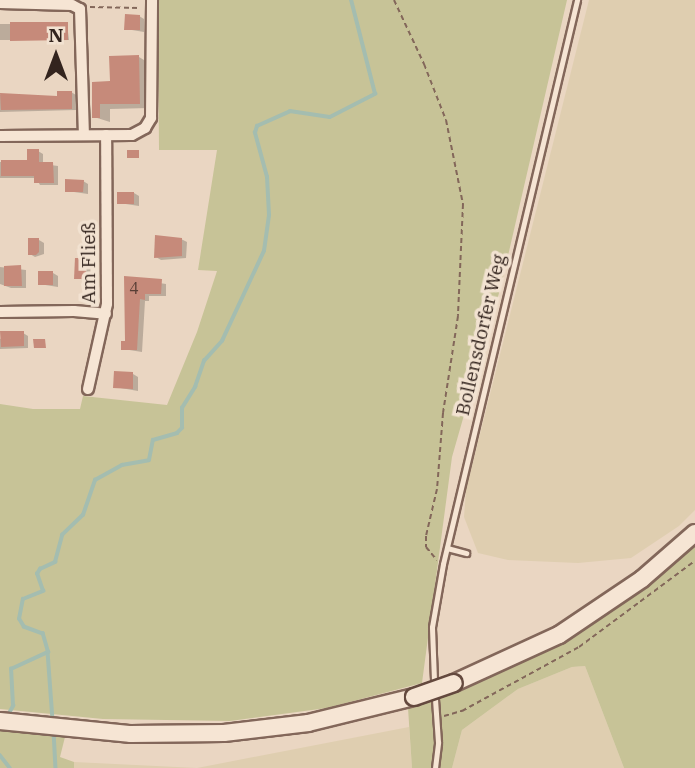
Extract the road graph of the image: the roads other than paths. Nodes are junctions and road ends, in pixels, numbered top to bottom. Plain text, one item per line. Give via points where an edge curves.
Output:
1 (577, 0) edge
2 (0, 3) edge
3 (152, 4) edge
4 (84, 135) junction
5 (106, 135) junction
6 (0, 136) edge
7 (0, 312) edge
8 (106, 314) junction
9 (88, 389) dead end
10 (695, 533) edge
11 (447, 548) junction
12 (466, 553) dead end
13 (434, 680) dead end
14 (435, 699) dead end
15 (0, 721) edge
16 (435, 768) edge

1 - 11 lane, Bollensdorfer Weg
2 - 4 street via 80,9
3 - 5 street via 151,118 132,135
4 - 5 street
4 - 6 street
5 - 8 street, Am Fließ
7 - 8 street
8 - 9 street, Am Fließ
10 - 15 main road, bridge via 642,579 559,635 414,697 263,730 187,735
11 - 12 lane
11 - 13 lane, Bollensdorfer Weg via 432,627
14 - 16 lane

